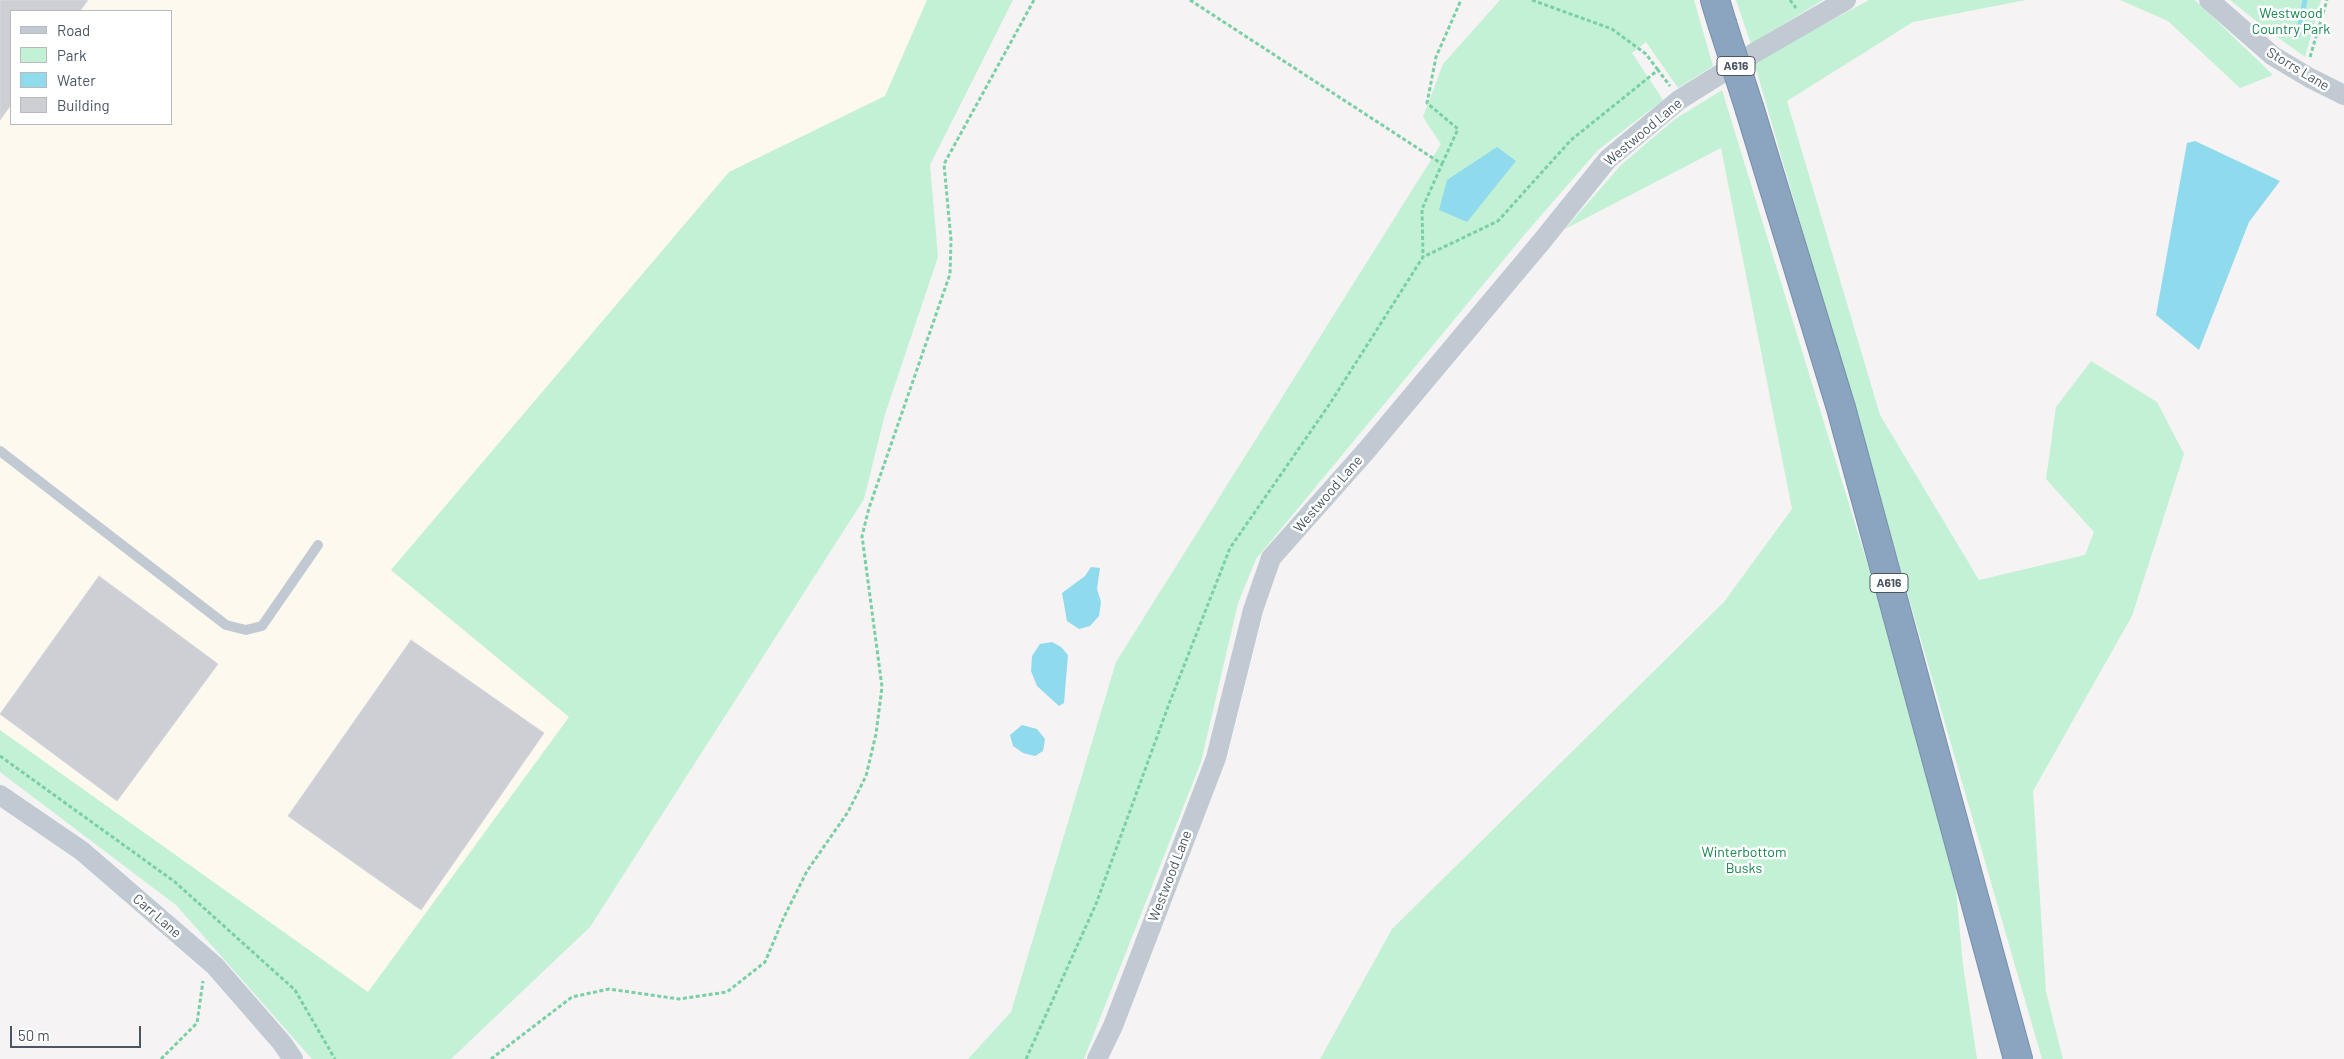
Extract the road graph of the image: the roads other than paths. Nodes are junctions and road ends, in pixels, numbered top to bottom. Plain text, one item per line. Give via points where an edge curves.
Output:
1 (1846, 0) edge
2 (2210, 0) edge
3 (1719, 11) edge
4 (2344, 95) edge
5 (0, 451) edge
6 (318, 545) dead end
7 (0, 796) edge
8 (293, 1059) edge
9 (1097, 1059) edge
10 (2018, 1059) edge

1 - 9 street, Westwood Lane via 1679,100 1608,159 1442,361 1272,558 1253,610 1216,758 1113,1026
2 - 4 street, Storrs Lane via 2273,56
3 - 10 highway, A616, bridge via 1841,408
5 - 6 lane via 226,625 246,630 262,626
7 - 8 street, Carr Lane via 82,851 215,966

